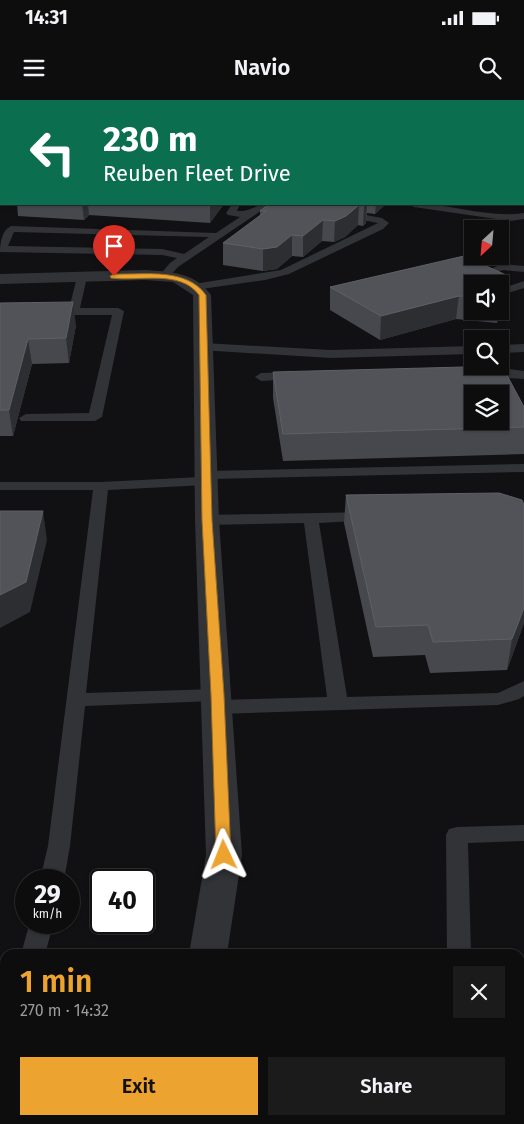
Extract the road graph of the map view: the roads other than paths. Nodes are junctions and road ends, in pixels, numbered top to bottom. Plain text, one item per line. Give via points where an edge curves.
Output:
1 (518, 100) edge
2 (524, 100) edge
3 (235, 205) edge
4 (421, 205) edge
5 (266, 207) edge
6 (330, 212) edge
7 (250, 215) junction
8 (524, 216) edge
9 (218, 236) junction
10 (186, 256) junction
11 (524, 269) edge
12 (482, 275) edge
13 (163, 276) junction
14 (82, 277) junction
15 (0, 279) edge
16 (524, 284) edge
17 (509, 290) edge
18 (198, 291) junction
19 (46, 312) edge
20 (74, 312) junction
21 (203, 348) junction
22 (524, 348) edge
23 (509, 349) edge
24 (464, 350) edge
25 (354, 353) junction
26 (359, 368) edge
27 (509, 373) edge
28 (524, 375) edge
29 (307, 376) edge
30 (261, 377) dead end
31 (26, 418) dead end
32 (524, 468) edge
33 (206, 478) junction
34 (0, 486) edge
35 (101, 486) junction
36 (387, 517) edge
37 (311, 518) junction
38 (207, 520) junction
39 (524, 687) edge
40 (76, 700) junction
41 (218, 701) junction
42 (338, 704) junction
43 (524, 833) edge
44 (54, 869) edge
45 (39, 934) edge
46 (35, 949) edge
47 (209, 949) edge
48 (459, 949) edge

1 - 2 street
3 - 7 lane via 231,213
4 - 8 lane via 510,218
5 - 7 lane
6 - 18 lane via 384,223 285,272
7 - 9 lane
9 - 10 lane
9 - 10 lane via 11,229 2,249 162,252
10 - 13 lane
11 - 12 lane via 502,267
13 - 14 street
13 - 18 street via 178,277
14 - 15 street
14 - 20 lane
16 - 17 lane
18 - 21 street
19 - 20 lane
20 - 31 lane via 118,311 95,417
21 - 25 lane
21 - 33 street
22 - 23 lane
24 - 25 lane
25 - 26 lane
27 - 28 lane
29 - 30 lane
32 - 33 lane
33 - 35 lane
33 - 38 street
34 - 35 lane
35 - 40 lane
36 - 37 lane
37 - 38 lane
37 - 42 lane
38 - 41 street
39 - 42 lane via 498,699
40 - 41 lane
40 - 44 lane
41 - 42 lane
41 - 47 street via 224,855
43 - 48 lane via 457,835
45 - 46 lane

